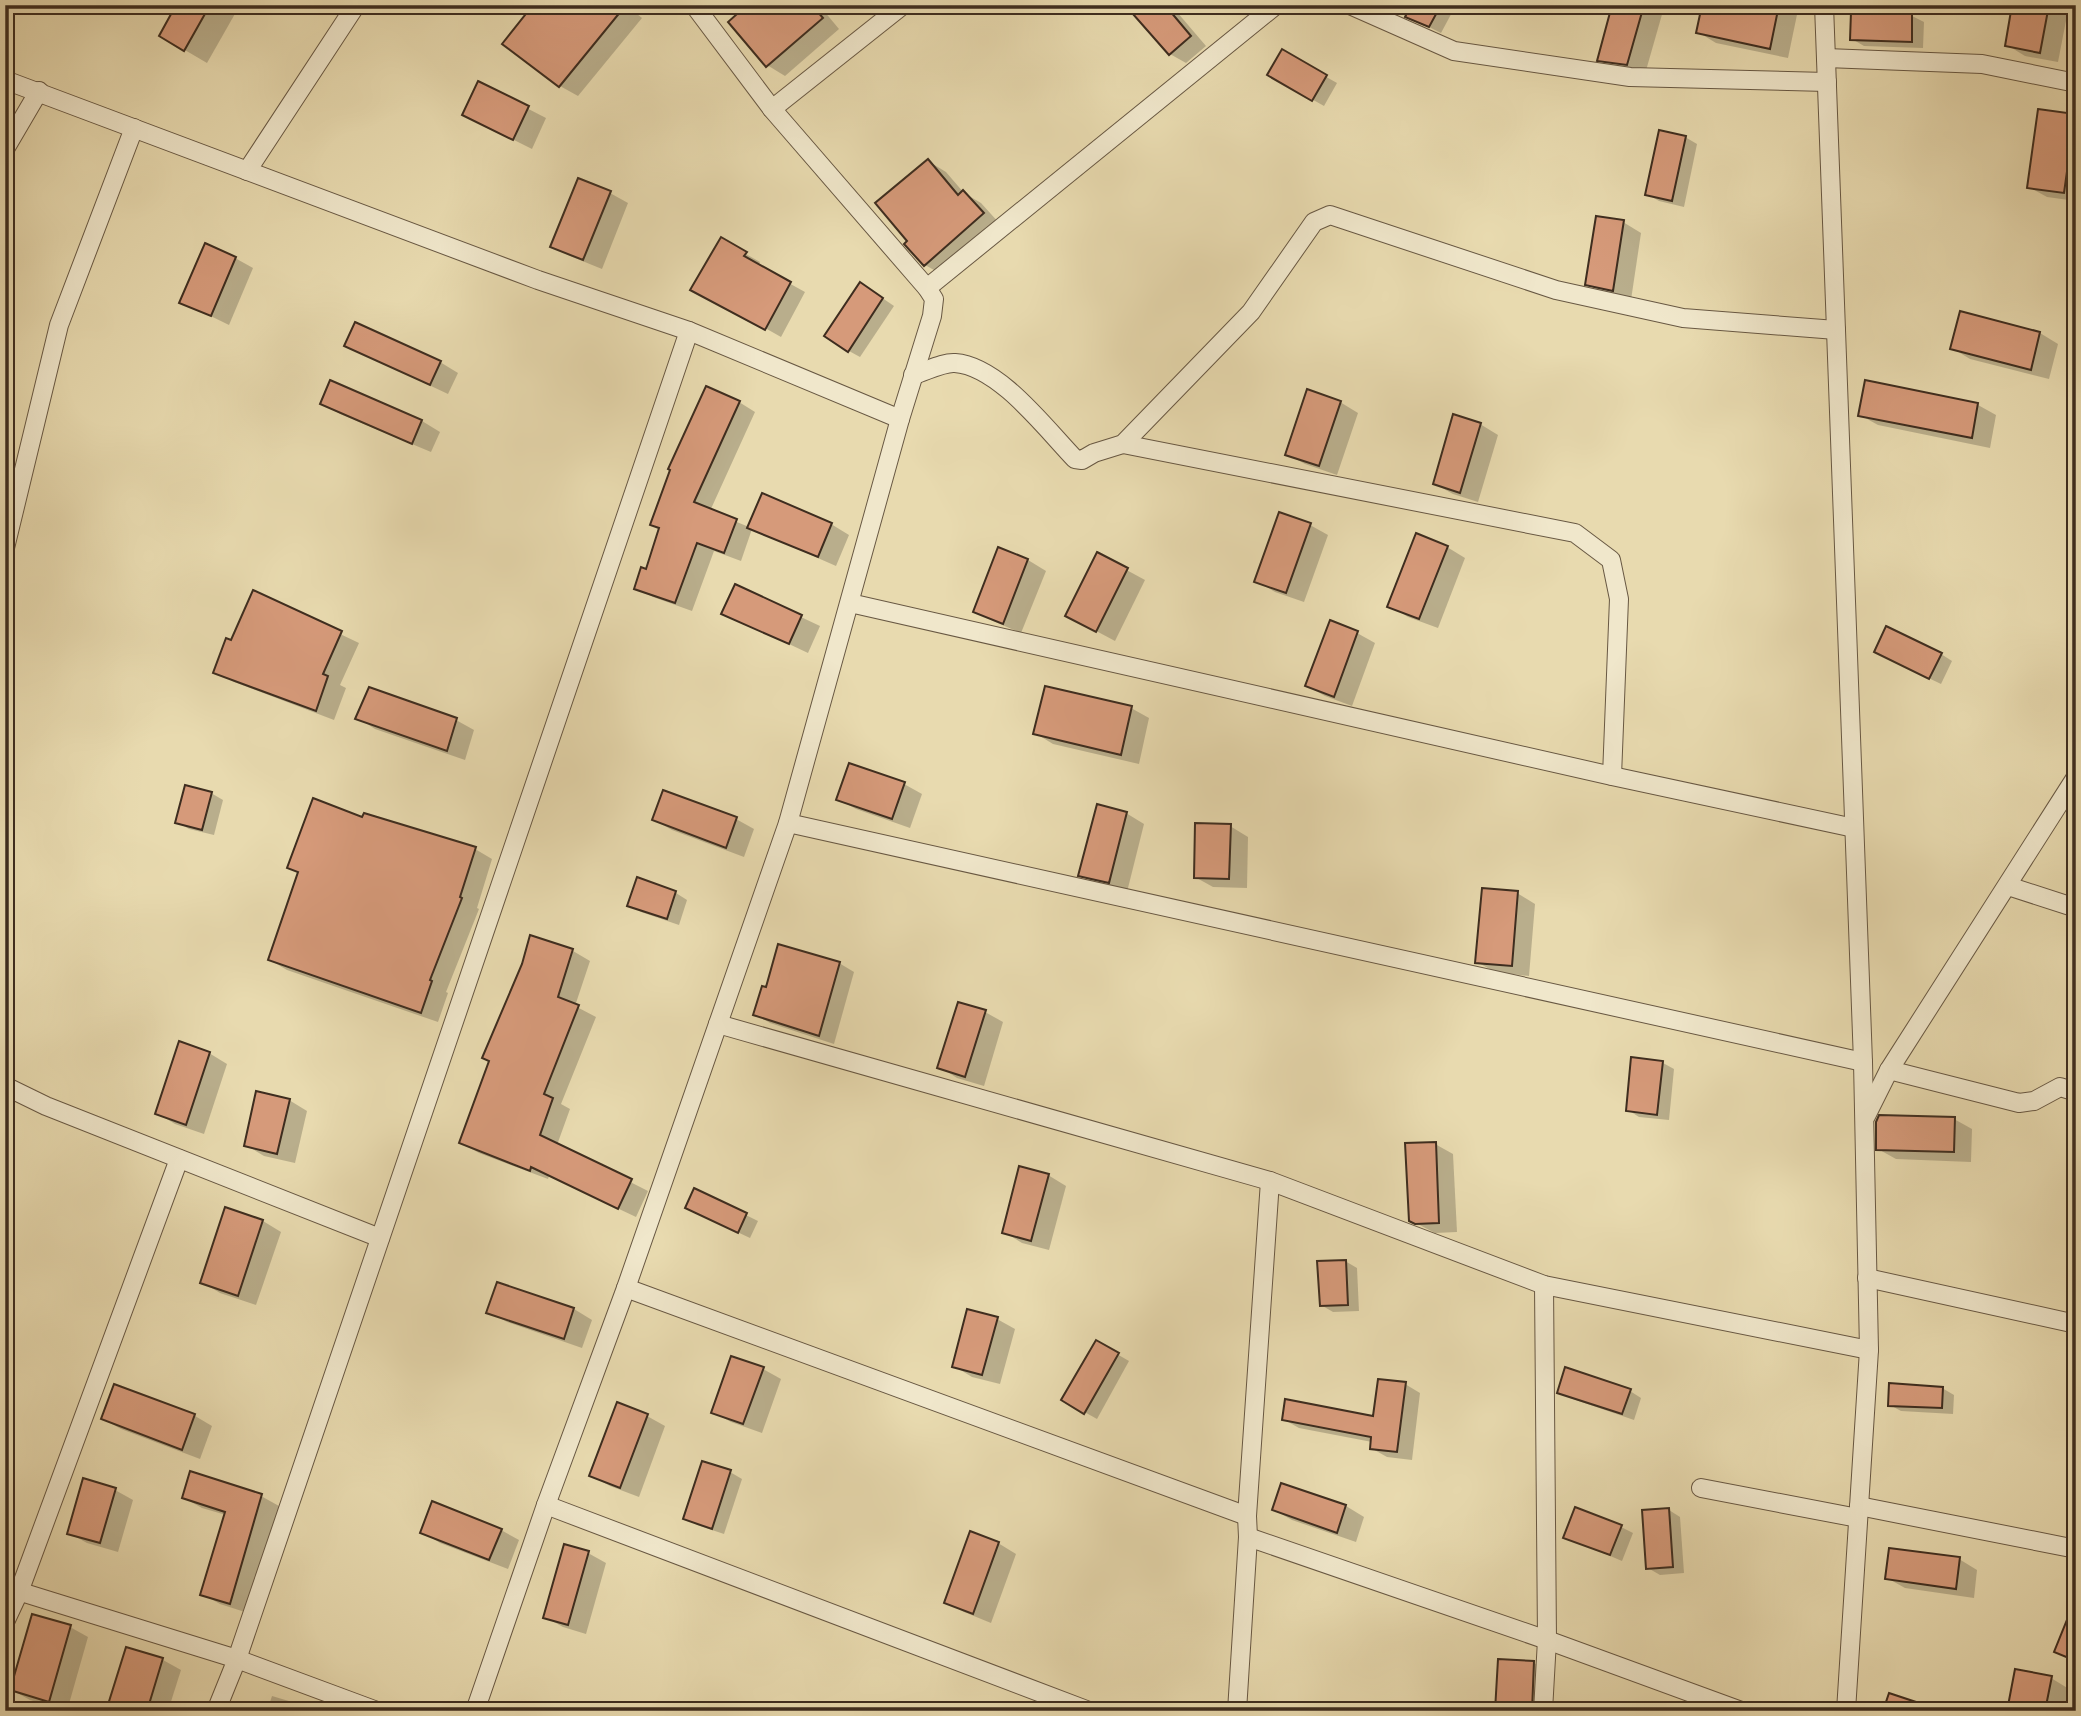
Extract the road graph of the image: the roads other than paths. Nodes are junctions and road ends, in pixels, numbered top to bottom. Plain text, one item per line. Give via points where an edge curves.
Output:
1 (356, 5) edge
2 (694, 5) edge
3 (903, 5) edge
4 (1276, 5) edge
5 (1350, 5) edge
6 (1824, 5) edge
7 (1826, 58) junction
8 (5, 80) edge
9 (1827, 82) junction
10 (2076, 83) edge
11 (39, 92) junction
12 (772, 109) junction
13 (134, 128) junction
14 (5, 149) edge
15 (247, 171) junction
16 (927, 288) junction
17 (1836, 330) junction
18 (689, 331) junction
19 (913, 375) junction
20 (900, 419) junction
21 (1123, 444) junction
22 (5, 548) edge
23 (850, 603) junction
24 (1612, 776) junction
25 (2076, 777) edge
26 (788, 823) junction
27 (1854, 828) junction
28 (2008, 886) junction
29 (2076, 908) edge
30 (718, 1024) junction
31 (1863, 1062) junction
32 (1889, 1070) junction
33 (5, 1087) edge
34 (2076, 1091) edge
35 (1864, 1118) junction
36 (179, 1159) junction
37 (1270, 1181) junction
38 (380, 1238) junction
39 (1867, 1278) junction
40 (1544, 1285) junction
41 (626, 1288) junction
42 (2076, 1324) edge
43 (1869, 1350) junction
44 (1701, 1488) dead end
45 (546, 1505) junction
46 (1858, 1512) junction
47 (1247, 1516) junction
48 (1248, 1537) junction
49 (2076, 1549) edge
50 (12, 1589) edge
51 (5, 1622) edge
52 (1547, 1640) junction
53 (237, 1659) junction
54 (216, 1711) edge
55 (377, 1711) edge
56 (475, 1711) edge
57 (1089, 1711) edge
58 (1237, 1711) edge
59 (1543, 1711) edge
60 (1741, 1711) edge
61 (1846, 1711) edge

1 - 15 street
2 - 12 street
3 - 12 street
4 - 16 street
5 - 9 street via 1454,51 1630,77
6 - 7 street
7 - 9 street
7 - 10 street via 1982,64
8 - 11 street
9 - 17 street
11 - 13 street
11 - 14 street
12 - 16 street
13 - 15 street
13 - 22 street via 59,325
15 - 18 street
16 - 19 street via 934,299 932,316
17 - 21 street via 1683,318 1556,290 1330,215 1314,222 1251,312
17 - 27 street
18 - 20 street
18 - 38 street
19 - 20 street
19 - 21 street via 953,363 979,370 1005,387 1078,460
20 - 23 street
21 - 24 street via 1575,533 1611,559 1619,599
23 - 24 street
23 - 26 street
24 - 27 street
25 - 28 street
26 - 30 street
26 - 31 street
27 - 31 street
28 - 29 street
28 - 32 street
30 - 37 street
30 - 41 street
31 - 35 street
32 - 34 street via 2020,1103 2060,1087
32 - 35 street
33 - 36 street
35 - 39 street
36 - 38 street
36 - 50 street
37 - 40 street
37 - 47 street
38 - 53 street
39 - 42 street
39 - 43 street
40 - 43 street
40 - 52 street
41 - 45 street
41 - 47 street
43 - 46 street
44 - 46 street
45 - 56 street
45 - 57 street
46 - 49 street
46 - 61 street
47 - 48 street
48 - 52 street
48 - 58 street
50 - 51 street
50 - 53 street
52 - 59 street
52 - 60 street
53 - 54 street
53 - 55 street

